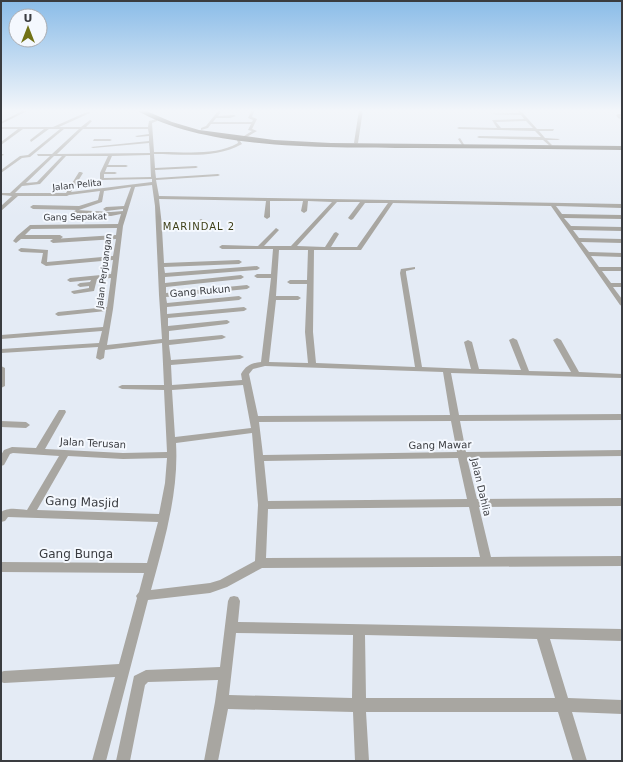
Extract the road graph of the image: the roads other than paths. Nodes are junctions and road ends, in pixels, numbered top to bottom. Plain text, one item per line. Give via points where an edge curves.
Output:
1 (42, 146) edge
2 (65, 146) edge
3 (152, 146) edge
4 (237, 146) edge
5 (412, 146) edge
6 (570, 146) edge
7 (622, 147) edge
8 (87, 148) dead end
9 (152, 154) junction
10 (38, 155) dead end
11 (110, 155) junction
12 (54, 156) junction
13 (64, 156) junction
14 (80, 156) junction
15 (105, 166) junction
16 (126, 166) dead end
17 (196, 167) dead end
18 (1, 172) edge
19 (126, 172) dead end
20 (81, 173) dead end
21 (102, 173) junction
22 (115, 173) dead end
23 (217, 176) dead end
24 (154, 178) junction
25 (21, 185) junction
26 (133, 187) junction
27 (102, 190) junction
28 (1, 194) edge
29 (67, 194) junction
30 (13, 195) junction
31 (157, 197) junction
32 (268, 200) junction
33 (306, 201) junction
34 (335, 201) junction
35 (364, 201) junction
36 (391, 202) junction
37 (553, 205) junction
38 (1, 206) edge
39 (622, 206) edge
40 (33, 207) dead end
41 (1, 209) edge
42 (106, 209) dead end
43 (125, 210) junction
44 (304, 211) dead end
45 (59, 212) dead end
46 (560, 216) junction
47 (267, 217) dead end
48 (622, 217) edge
49 (351, 218) dead end
50 (98, 221) dead end
51 (201, 221) dead end
52 (121, 223) junction
53 (158, 228) junction
54 (568, 228) junction
55 (622, 229) edge
56 (276, 230) dead end
57 (336, 234) dead end
58 (33, 237) junction
59 (84, 237) dead end
60 (118, 237) junction
61 (67, 239) junction
62 (577, 240) junction
63 (622, 241) edge
64 (53, 242) dead end
65 (222, 247) dead end
66 (260, 247) junction
67 (293, 247) junction
68 (276, 248) junction
69 (311, 248) junction
70 (327, 248) junction
71 (587, 254) junction
72 (622, 254) edge
73 (115, 258) junction
74 (239, 262) dead end
75 (161, 265) junction
76 (257, 268) dead end
77 (413, 268) dead end
78 (597, 269) junction
79 (622, 269) edge
80 (113, 276) junction
81 (257, 276) dead end
82 (273, 276) junction
83 (241, 277) dead end
84 (70, 280) dead end
85 (161, 280) junction
86 (93, 281) junction
87 (290, 282) dead end
88 (309, 282) junction
89 (80, 285) dead end
90 (609, 285) junction
91 (622, 285) edge
92 (247, 287) dead end
93 (74, 292) dead end
94 (162, 295) junction
95 (239, 298) dead end
96 (273, 298) junction
97 (298, 298) dead end
98 (622, 303) edge
99 (163, 305) junction
100 (110, 309) junction
101 (244, 310) dead end
102 (58, 314) dead end
103 (164, 316) junction
104 (227, 322) dead end
105 (106, 329) junction
106 (165, 329) junction
107 (1, 337) edge
108 (222, 337) dead end
109 (513, 340) dead end
110 (557, 340) dead end
111 (164, 342) junction
112 (468, 342) dead end
113 (102, 347) junction
114 (1, 350) edge
115 (240, 357) dead end
116 (100, 358) dead end
117 (166, 363) junction
118 (265, 364) junction
119 (312, 366) junction
120 (1, 368) edge
121 (419, 370) junction
122 (447, 371) junction
123 (476, 372) junction
124 (526, 373) junction
125 (576, 375) junction
126 (622, 376) edge
127 (245, 382) junction
128 (1, 386) edge
129 (122, 387) dead end
130 (168, 388) junction
131 (62, 412) dead end
132 (454, 417) junction
133 (622, 417) edge
134 (253, 419) junction
135 (1, 424) edge
136 (26, 425) dead end
137 (256, 430) junction
138 (171, 441) junction
139 (40, 451) junction
140 (65, 453) junction
141 (622, 453) edge
142 (172, 454) junction
143 (462, 456) junction
144 (259, 458) junction
145 (1, 463) edge
146 (622, 502) edge
147 (474, 504) junction
148 (263, 505) junction
149 (30, 513) junction
150 (1, 518) edge
151 (163, 518) junction
152 (486, 560) junction
153 (622, 561) edge
154 (260, 563) junction
155 (1, 567) edge
156 (150, 568) junction
157 (142, 596) junction
158 (234, 601) dead end
159 (231, 627) junction
160 (359, 630) junction
161 (542, 634) junction
162 (622, 635) edge
163 (124, 670) junction
164 (225, 673) junction
165 (4, 677) dead end
166 (222, 702) junction
167 (359, 706) junction
168 (564, 706) junction
169 (622, 707) edge
170 (99, 761) edge
171 (123, 761) edge
172 (211, 761) edge
173 (362, 761) edge
174 (580, 761) edge

1 - 18 street
2 - 12 street
3 - 9 street
4 - 9 street via 224,150
5 - 7 highway
6 - 7 highway
8 - 14 street
9 - 11 street
9 - 24 street
10 - 12 street
11 - 14 street
11 - 15 street
12 - 13 street
12 - 25 street
13 - 14 street
13 - 25 street via 38,183
15 - 16 street
15 - 21 street
17 - 24 street
19 - 24 street via 126,176
20 - 29 street
21 - 22 street
21 - 24 street via 103,179
23 - 24 street
24 - 26 street, Jalan Pelita
24 - 31 street
25 - 30 street
26 - 27 street, Jalan Pelita
26 - 43 street, Jalan Perjuangan
27 - 29 street, Jalan Pelita
27 - 40 street via 100,201 84,207
28 - 30 street, Jalan Pelita
29 - 30 street, Jalan Pelita
30 - 38 street
30 - 41 street
31 - 32 street
31 - 53 street
32 - 33 street
32 - 47 street
33 - 34 street
33 - 44 street
34 - 35 street
34 - 67 street
35 - 36 street
35 - 49 street
36 - 37 street
36 - 70 street via 360,248
37 - 39 street
37 - 46 street
42 - 43 street
43 - 45 street via 109,214
43 - 52 street, Jalan Perjuangan
46 - 48 street
46 - 54 street
50 - 52 street
51 - 53 street via 196,224
52 - 58 street, Gang Sepakat via 30,227 18,239
52 - 60 street, Jalan Perjuangan
53 - 75 street
54 - 55 street
54 - 62 street
56 - 66 street
57 - 70 street
58 - 61 street
58 - 73 street via 21,250 46,251 44,264
59 - 61 street
60 - 61 street
60 - 73 street, Jalan Perjuangan
61 - 64 street
62 - 63 street
62 - 71 street
65 - 66 street
66 - 68 street
67 - 68 street
67 - 69 street
68 - 82 street
69 - 70 street
69 - 88 street
71 - 72 street
71 - 78 street
73 - 80 street, Jalan Perjuangan
74 - 75 street
75 - 85 street
76 - 85 street
77 - 121 street via 403,270 403,273
78 - 79 street
78 - 90 street
80 - 86 street
80 - 100 street, Jalan Perjuangan
81 - 82 street
82 - 96 street
83 - 85 street
84 - 86 street
85 - 94 street
86 - 89 street
86 - 93 street via 91,290
87 - 88 street
88 - 119 street
90 - 91 street
90 - 98 street
92 - 94 street
94 - 99 street
95 - 99 street, Gang Rukun
96 - 97 street
96 - 118 street
99 - 103 street
100 - 102 street
100 - 105 street, Jalan Perjuangan
101 - 103 street
103 - 106 street
104 - 106 street
105 - 107 street
105 - 113 street, Jalan Perjuangan
106 - 111 street
108 - 111 street
109 - 124 street
110 - 125 street
111 - 113 street
111 - 117 street
112 - 123 street
113 - 114 street
113 - 116 street, Jalan Perjuangan
115 - 117 street
117 - 130 street
118 - 119 street
118 - 127 street via 247,369
119 - 121 street
120 - 128 street
121 - 122 street
122 - 123 street
122 - 132 street, Jalan Dahlia
123 - 124 street
124 - 125 street
125 - 126 street
127 - 130 street
127 - 134 street
129 - 130 street
130 - 138 street
131 - 139 street
132 - 133 street
132 - 134 street
132 - 143 street, Jalan Dahlia
134 - 137 street
135 - 136 street
137 - 138 street
137 - 144 street
138 - 142 street
139 - 140 street, Jalan Terusan
139 - 145 street, Jalan Terusan via 12,450 7,452
140 - 142 street, Jalan Terusan via 140,457
140 - 149 street
141 - 143 street, Gang Mawar
142 - 151 street via 170,483
143 - 144 street, Gang Mawar
143 - 147 street, Jalan Dahlia
144 - 148 street
146 - 147 street
147 - 148 street
147 - 152 street, Jalan Dahlia
148 - 154 street
149 - 150 street, Gang Masjid via 6,513
149 - 151 street, Gang Masjid
151 - 156 street
152 - 153 street
152 - 154 street
154 - 157 street via 223,584 210,588
155 - 156 street, Gang Bunga
156 - 157 street
157 - 163 street
158 - 159 street
159 - 160 street
159 - 164 street
160 - 161 street
160 - 167 street
161 - 162 street
161 - 168 street
163 - 165 street
163 - 170 street
164 - 166 street
164 - 171 street via 142,677 139,681
166 - 167 street
166 - 172 street
167 - 168 street
167 - 173 street
168 - 169 street
168 - 174 street

